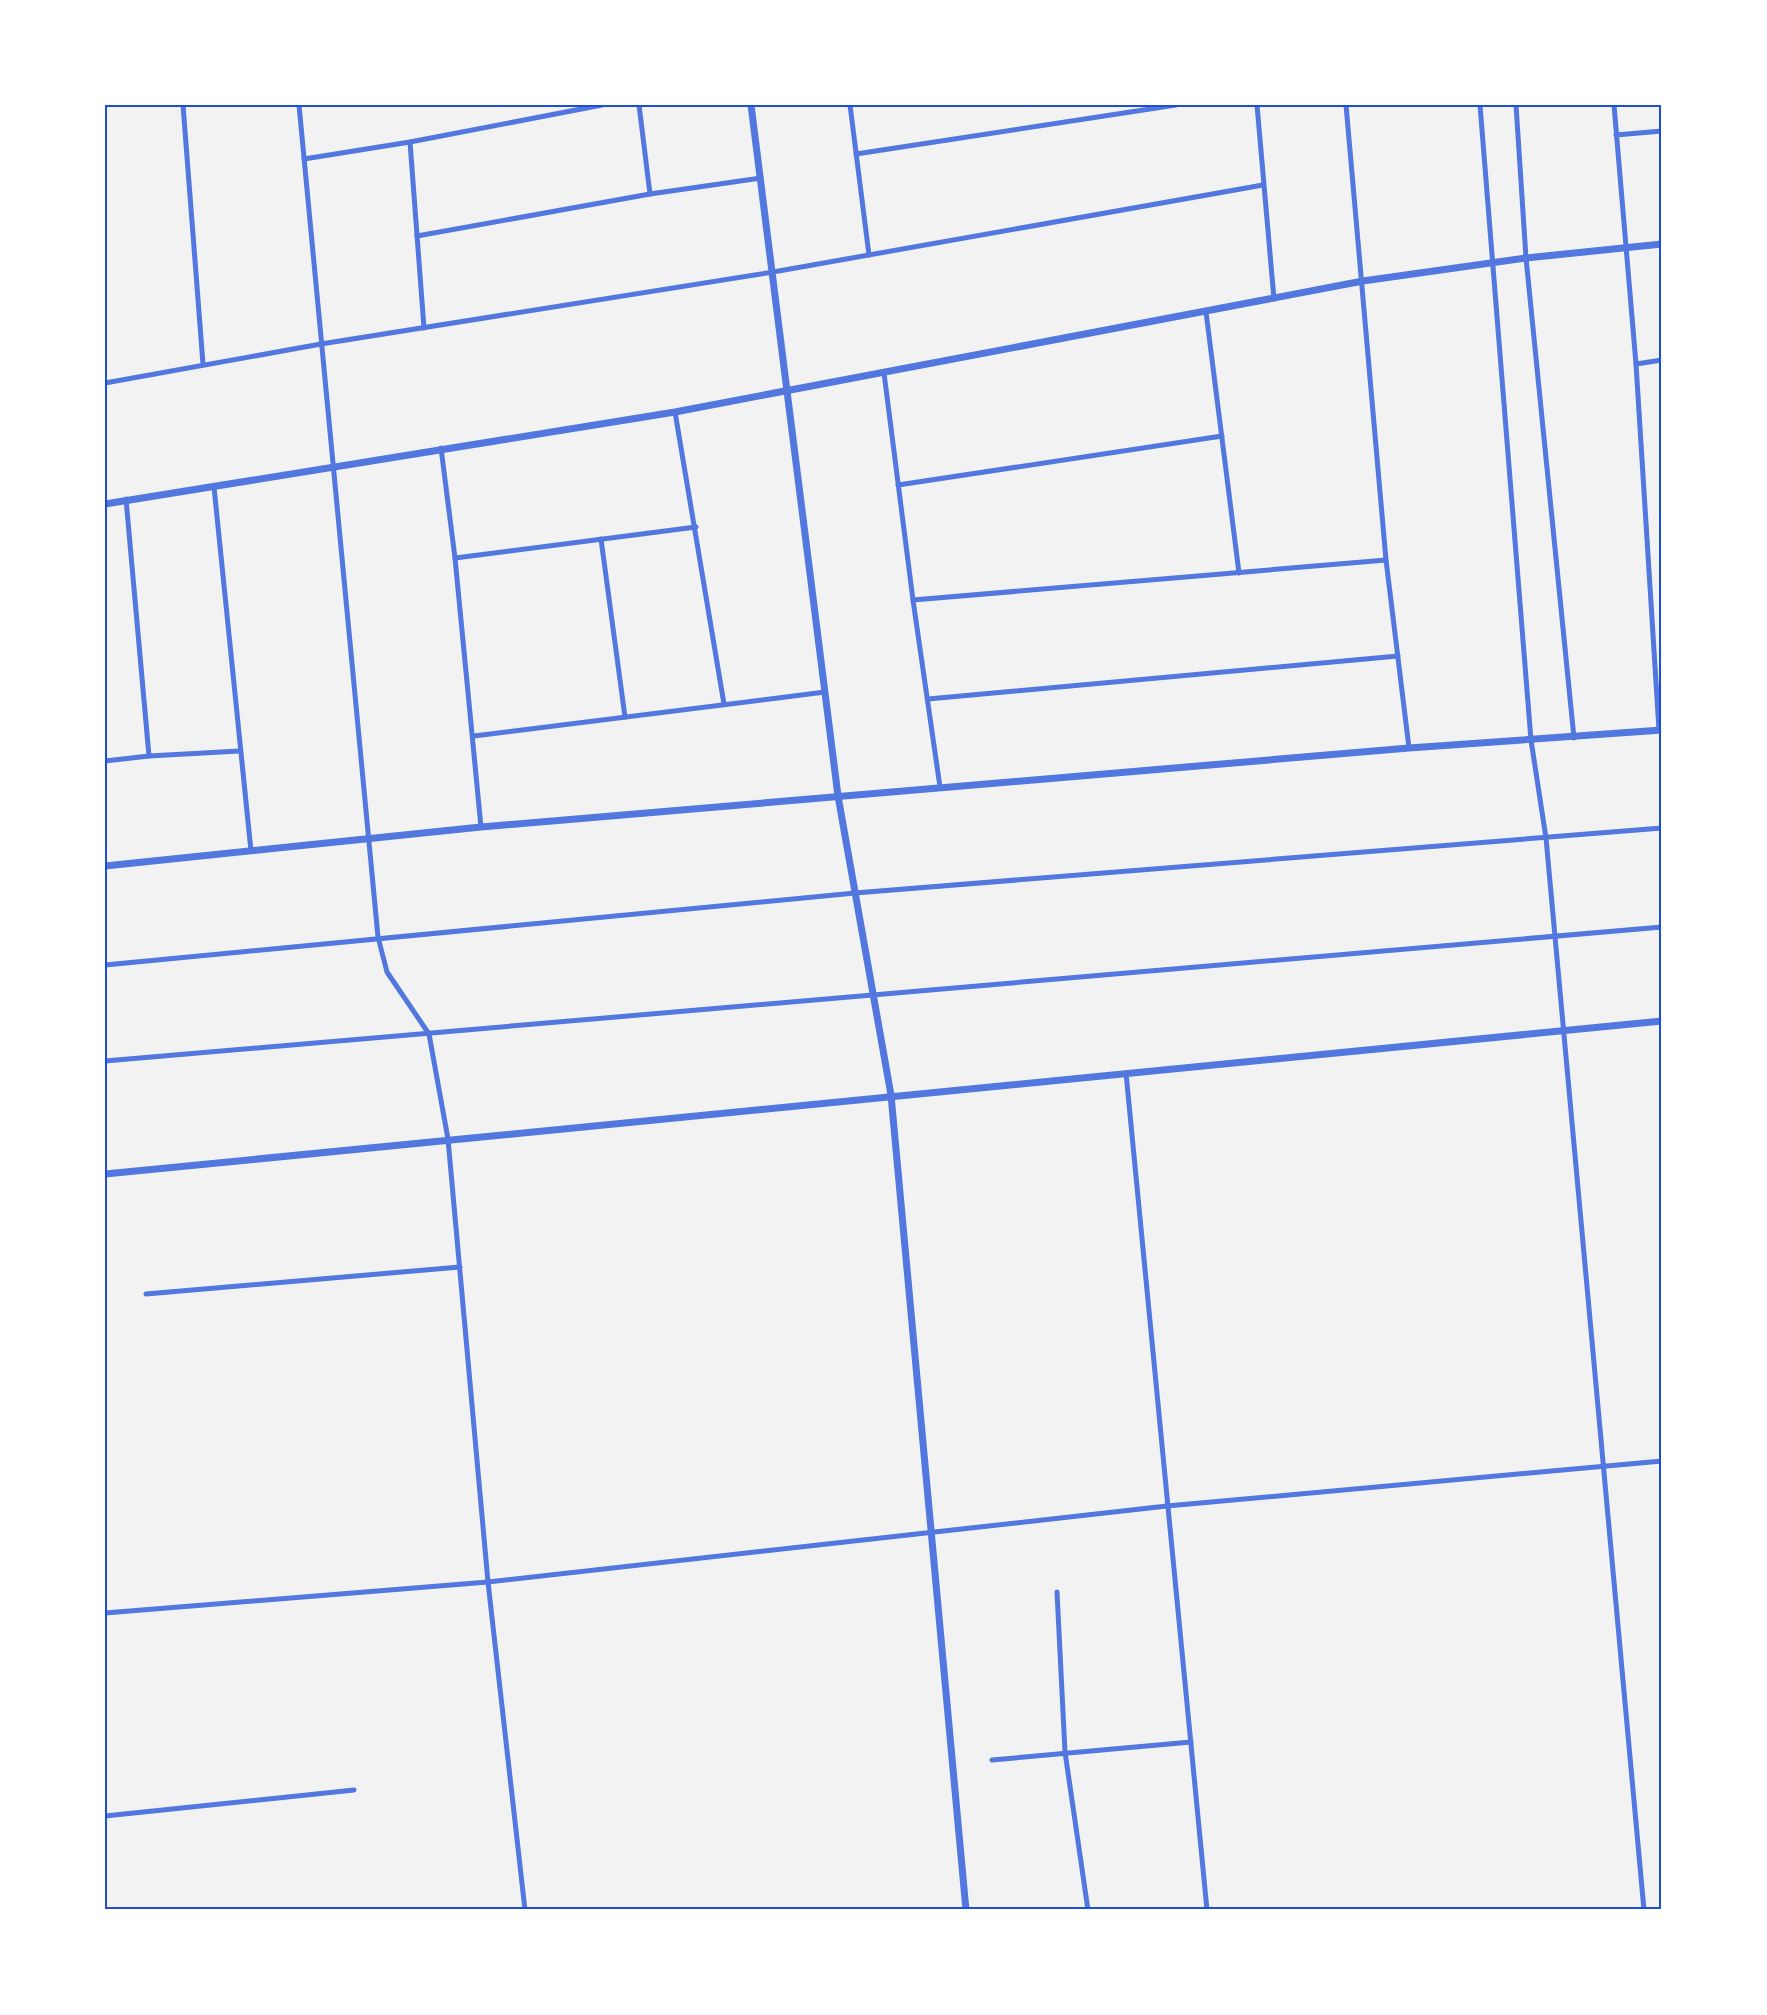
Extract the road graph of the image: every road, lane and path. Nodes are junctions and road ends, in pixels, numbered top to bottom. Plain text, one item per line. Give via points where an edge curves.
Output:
1 (183, 105) edge
2 (299, 105) edge
3 (602, 105) edge
4 (639, 105) edge
5 (751, 105) edge
6 (850, 105) edge
7 (1176, 105) edge
8 (1257, 105) edge
9 (1346, 105) edge
10 (1480, 105) edge
11 (1516, 105) edge
12 (1614, 105) edge
13 (1662, 131) edge
14 (1616, 135) junction
15 (410, 142) junction
16 (856, 154) junction
17 (304, 159) junction
18 (760, 178) junction
19 (1263, 185) junction
20 (650, 194) junction
21 (417, 236) junction
22 (1662, 244) edge
23 (1625, 248) junction
24 (869, 255) junction
25 (1526, 258) junction
26 (1494, 264) junction
27 (773, 272) junction
28 (1363, 281) junction
29 (1274, 299) junction
30 (1206, 312) junction
31 (424, 328) junction
32 (321, 344) junction
33 (1662, 360) edge
34 (203, 364) junction
35 (1636, 364) junction
36 (884, 373) junction
37 (105, 382) edge
38 (789, 391) junction
39 (675, 412) junction
40 (1222, 436) junction
41 (441, 448) junction
42 (331, 466) junction
43 (898, 485) junction
44 (214, 487) junction
45 (126, 499) junction
46 (105, 504) edge
47 (696, 527) junction
48 (601, 539) junction
49 (455, 558) junction
50 (1386, 560) junction
51 (1239, 573) junction
52 (913, 600) junction
53 (1662, 629) edge
54 (1654, 630) junction
55 (1398, 656) junction
56 (825, 692) junction
57 (928, 699) junction
58 (724, 704) junction
59 (625, 717) junction
60 (1661, 730) edge
61 (474, 736) junction
62 (1574, 738) junction
63 (1531, 740) junction
64 (1409, 748) junction
65 (239, 751) junction
66 (149, 756) junction
67 (105, 761) edge
68 (940, 788) junction
69 (838, 796) junction
70 (481, 827) junction
71 (1662, 828) edge
72 (370, 837) junction
73 (1546, 838) junction
74 (251, 851) junction
75 (105, 866) edge
76 (855, 893) junction
77 (1662, 927) edge
78 (1555, 936) junction
79 (378, 937) junction
80 (105, 965) edge
81 (873, 995) junction
82 (1662, 1021) edge
83 (1563, 1030) junction
84 (429, 1034) junction
85 (105, 1061) edge
86 (1125, 1072) junction
87 (891, 1095) junction
88 (448, 1139) junction
89 (105, 1174) edge
90 (460, 1267) junction
91 (146, 1294) dead end
92 (1662, 1461) edge
93 (1603, 1467) junction
94 (1167, 1506) junction
95 (932, 1531) junction
96 (488, 1582) junction
97 (1056, 1592) dead end
98 (105, 1612) edge
99 (1191, 1742) junction
100 (1065, 1752) junction
101 (992, 1760) dead end
102 (354, 1790) dead end
103 (105, 1816) edge
104 (525, 1910) edge
105 (966, 1910) edge
106 (1088, 1910) edge
107 (1208, 1910) edge
108 (1644, 1910) edge

1 - 34 street
2 - 17 street
3 - 15 street
4 - 20 street
5 - 18 street
6 - 16 street
7 - 16 street
8 - 19 street
9 - 28 street
10 - 26 street
11 - 25 street
12 - 14 street
13 - 14 street
14 - 23 street
15 - 17 street
15 - 21 street
16 - 24 street
17 - 32 street
18 - 20 street
18 - 27 street
19 - 24 street
19 - 29 street
20 - 21 street
21 - 31 street
22 - 23 street
23 - 25 street
23 - 35 street
24 - 27 street
25 - 26 street
25 - 62 street
26 - 28 street
26 - 63 street
27 - 31 street
27 - 38 street
28 - 29 street
28 - 50 street
29 - 30 street
30 - 36 street
30 - 40 street
31 - 32 street
32 - 34 street
32 - 42 street
33 - 35 street
34 - 37 street
35 - 54 street
36 - 38 street
36 - 43 street
38 - 39 street
38 - 56 street
39 - 41 street
39 - 47 street
40 - 43 street
40 - 51 street
41 - 42 street
41 - 49 street
42 - 44 street
42 - 72 street
43 - 52 street
44 - 45 street
44 - 65 street
45 - 46 street
45 - 66 street
47 - 48 street
47 - 58 street
48 - 49 street
48 - 59 street
49 - 61 street
50 - 51 street
50 - 55 street
51 - 52 street
52 - 57 street
53 - 54 street
54 - 60 street
55 - 57 street
55 - 64 street
56 - 58 street
56 - 69 street
57 - 68 street
58 - 59 street
59 - 61 street
60 - 62 street
61 - 70 street
62 - 63 street
63 - 64 street
63 - 73 street
64 - 68 street
65 - 66 street
65 - 74 street
66 - 67 street
68 - 69 street
69 - 70 street
69 - 76 street
70 - 72 street
71 - 73 street
72 - 74 street
72 - 79 street
73 - 76 street
73 - 78 street
74 - 75 street
76 - 79 street
76 - 81 street
77 - 78 street
78 - 81 street
78 - 83 street
79 - 80 street
79 - 84 street via 387,972
81 - 84 street
81 - 87 street
82 - 83 street
83 - 86 street
83 - 93 street
84 - 85 street
84 - 88 street
86 - 87 street
86 - 94 street
87 - 88 street
87 - 95 street
88 - 89 street
88 - 90 street
90 - 91 street
90 - 96 street
92 - 93 street
93 - 94 street
93 - 108 street
94 - 95 street
94 - 99 street
95 - 96 street
95 - 105 street
96 - 98 street
96 - 104 street
97 - 100 street
99 - 100 street
99 - 107 street
100 - 101 street
100 - 106 street
102 - 103 street

